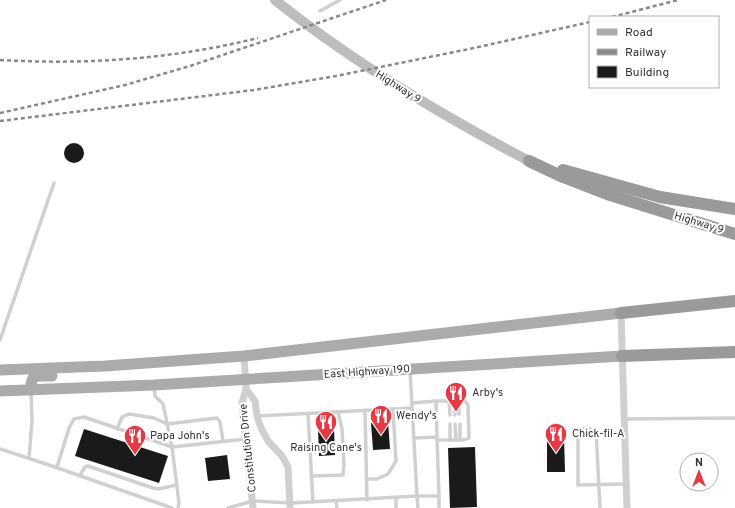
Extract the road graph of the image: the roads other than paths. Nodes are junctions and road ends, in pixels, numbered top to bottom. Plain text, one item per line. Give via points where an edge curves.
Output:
1 (275, 0) edge
2 (340, 0) edge
3 (320, 11) dead end
4 (529, 160) junction
5 (54, 183) dead end
6 (735, 209) edge
7 (735, 234) edge
8 (735, 301) edge
9 (621, 313) junction
10 (0, 340) edge
11 (735, 352) edge
12 (244, 356) junction
13 (622, 356) junction
14 (104, 366) junction
15 (410, 369) junction
16 (0, 370) edge
17 (246, 384) junction
18 (154, 385) junction
19 (30, 390) junction
20 (0, 391) edge
21 (436, 401) junction
22 (450, 401) junction
23 (457, 401) junction
24 (412, 402) junction
25 (412, 408) junction
26 (393, 409) junction
27 (365, 410) junction
28 (338, 412) junction
29 (308, 414) junction
30 (457, 414) dead end
31 (450, 415) dead end
32 (256, 416) junction
33 (735, 418) edge
34 (624, 420) junction
35 (167, 424) junction
36 (450, 424) dead end
37 (457, 424) dead end
38 (117, 429) junction
39 (414, 438) junction
40 (246, 439) junction
41 (437, 439) junction
42 (450, 440) junction
43 (458, 440) junction
44 (224, 441) junction
45 (172, 447) junction
46 (0, 449) edge
47 (29, 458) junction
48 (56, 467) junction
49 (80, 475) junction
50 (311, 476) junction
51 (366, 479) junction
52 (626, 484) junction
53 (600, 485) junction
54 (176, 486) junction
55 (418, 496) junction
56 (439, 496) junction
57 (396, 498) junction
58 (367, 500) junction
59 (336, 501) junction
60 (313, 502) junction
61 (253, 504) edge
62 (290, 505) edge
63 (172, 508) edge
64 (178, 508) edge
65 (228, 508) edge
66 (337, 508) edge
67 (396, 508) edge
68 (418, 508) edge
69 (439, 508) edge
70 (600, 508) edge
71 (627, 508) edge

1 - 4 main road, Highway 9 via 405,92 481,136
2 - 3 lane
4 - 6 highway, Highway 9 via 660,197
4 - 7 highway, Highway 9 via 606,194
5 - 10 lane
8 - 9 highway
9 - 12 main road
9 - 13 street
11 - 13 highway, East Highway 190
12 - 14 main road
12 - 17 street, Constitution Drive
13 - 15 main road, East Highway 190
13 - 34 street
14 - 16 main road
14 - 19 main road via 87,374 38,376 33,378
15 - 17 main road, East Highway 190
15 - 24 lane
17 - 18 main road, East Highway 190
17 - 32 street, Constitution Drive via 255,402
17 - 40 street, Constitution Drive via 242,403
18 - 19 main road, East Highway 190
18 - 35 lane via 155,396 163,404
19 - 20 main road, East Highway 190
19 - 47 lane via 32,421
21 - 22 lane
21 - 24 lane
21 - 41 lane
22 - 23 lane
22 - 31 lane
23 - 30 lane
23 - 43 lane via 465,401 468,405 469,438
24 - 25 lane
25 - 26 lane
25 - 39 lane
26 - 27 lane
26 - 51 lane via 396,462 388,474 377,479
27 - 28 lane
27 - 51 lane
28 - 29 lane
28 - 50 lane via 342,429 343,475
29 - 32 lane
29 - 50 lane
32 - 62 street, Constitution Drive via 268,441 288,466
33 - 34 lane
34 - 52 street
35 - 38 lane via 154,418 129,414 122,417
35 - 44 lane via 217,418
35 - 45 lane
36 - 42 lane
37 - 43 lane
38 - 45 lane
38 - 48 lane via 84,418 74,419
39 - 41 lane
39 - 55 lane
40 - 44 lane
40 - 61 street, Constitution Drive
41 - 42 lane
41 - 56 lane
42 - 43 lane
44 - 45 lane
45 - 54 lane
46 - 47 lane
47 - 48 lane
48 - 49 lane
49 - 54 lane via 88,466 153,488
49 - 63 lane
50 - 60 lane
51 - 58 lane
52 - 53 lane
52 - 71 street
53 - 53 lane via 578,486 580,429 596,431
53 - 70 lane
54 - 64 lane
55 - 56 lane
55 - 57 lane
55 - 68 lane
56 - 69 lane
57 - 58 lane
57 - 67 lane
58 - 59 lane
59 - 60 lane
59 - 66 lane
60 - 62 lane
61 - 62 lane
61 - 65 lane

